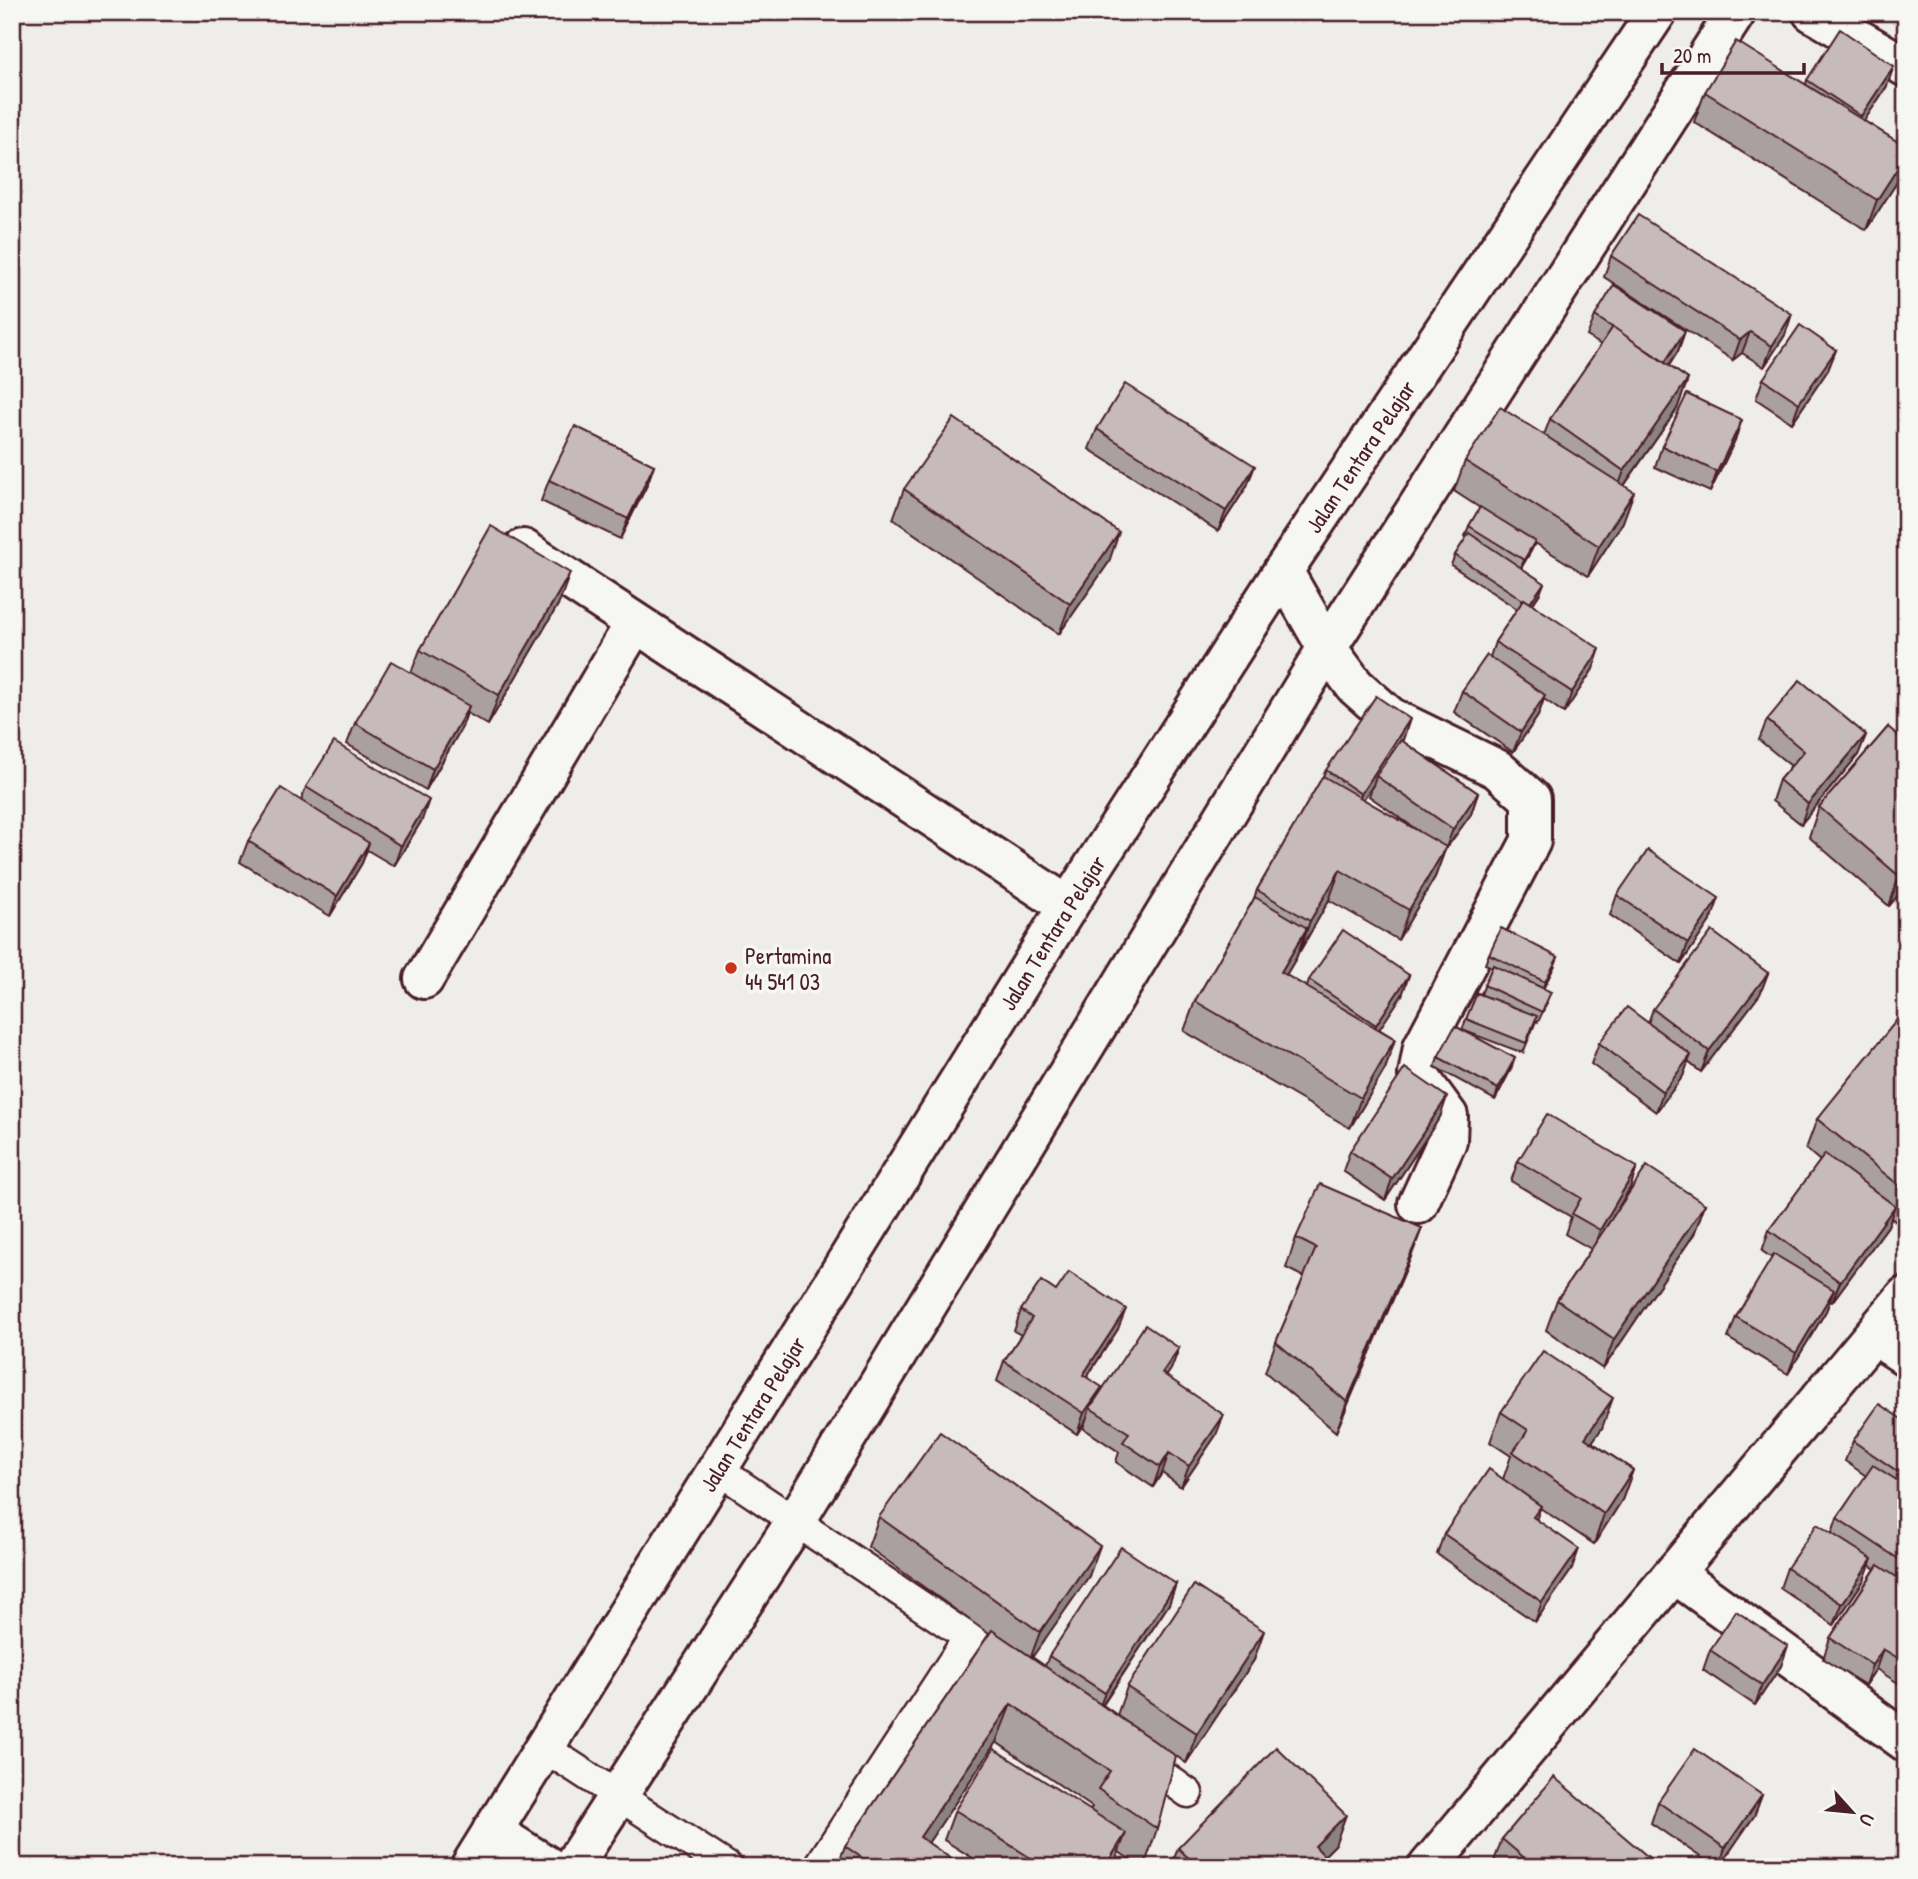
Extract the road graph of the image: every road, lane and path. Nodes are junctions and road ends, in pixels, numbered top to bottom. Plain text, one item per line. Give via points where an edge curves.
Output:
1 (1657, 12) edge
2 (1736, 12) edge
3 (1812, 12) edge
4 (1906, 67) edge
5 (501, 535) edge
6 (1283, 571) junction
7 (635, 623) junction
8 (1327, 648) junction
9 (1068, 906) junction
10 (424, 979) dead end
11 (1418, 1204) dead end
12 (1906, 1296) edge
13 (1874, 1335) junction
14 (1906, 1356) edge
15 (717, 1469) junction
16 (795, 1522) junction
17 (1675, 1574) junction
18 (969, 1636) junction
19 (1035, 1683) edge
20 (1906, 1742) edge
21 (1122, 1746) edge
22 (543, 1747) junction
23 (1188, 1793) dead end
24 (617, 1797) junction
25 (492, 1831) junction
26 (470, 1867) edge
27 (549, 1867) edge
28 (572, 1867) edge
29 (728, 1867) edge
30 (818, 1867) edge
31 (1428, 1867) edge

1 - 6 street, Jalan Tentara Pelajar
2 - 8 street
3 - 4 street
5 - 7 street
6 - 8 street
6 - 9 street, Jalan Tentara Pelajar
7 - 9 street
7 - 10 street
8 - 11 street via 1355,686 1390,717 1497,769 1531,799 1531,841 1423,1047 1418,1075 1448,1116 1447,1141
8 - 16 street
9 - 15 street, Jalan Tentara Pelajar
12 - 13 street
13 - 14 street
13 - 17 street
15 - 16 lane
15 - 22 street, Jalan Tentara Pelajar
16 - 18 lane
16 - 24 street
17 - 20 street
17 - 31 street
18 - 19 lane
18 - 30 lane
21 - 23 lane
22 - 24 lane
22 - 25 street, Jalan Tentara Pelajar
24 - 28 street
24 - 29 lane
25 - 26 street, Jalan Tentara Pelajar
25 - 27 street

